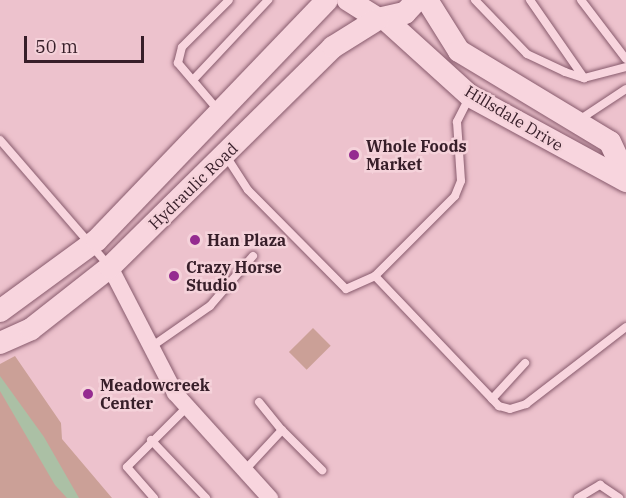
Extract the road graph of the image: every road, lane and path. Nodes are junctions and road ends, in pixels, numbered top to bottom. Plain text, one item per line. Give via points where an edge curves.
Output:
1 (228, 0) edge
2 (268, 0) edge
3 (327, 0) edge
4 (348, 0) edge
5 (417, 0) edge
6 (427, 0) edge
7 (475, 0) edge
8 (530, 0) edge
9 (581, 0) edge
10 (381, 18) junction
11 (626, 59) edge
12 (626, 67) edge
13 (584, 78) junction
14 (193, 80) junction
15 (626, 89) edge
16 (470, 96) junction
17 (222, 115) junction
18 (578, 121) junction
19 (0, 140) edge
20 (226, 156) junction
21 (626, 176) edge
22 (626, 181) edge
23 (92, 245) junction
24 (253, 256) dead end
25 (110, 267) junction
26 (375, 276) junction
27 (0, 311) edge
28 (626, 327) edge
29 (0, 343) edge
30 (151, 347) junction
31 (525, 363) dead end
32 (492, 399) junction
33 (259, 402) dead end
34 (186, 408) junction
35 (282, 430) junction
36 (151, 440) junction
37 (322, 470) dead end
38 (244, 471) junction
39 (154, 498) edge
40 (206, 498) edge
41 (270, 498) edge
42 (578, 498) edge
43 (619, 498) edge

1 - 14 lane via 182,47 178,63
2 - 14 lane
3 - 17 main road, Hydraulic Road
4 - 10 main road
5 - 10 main road, Hydraulic Road via 405,13
6 - 18 main road, Hillsdale Drive via 459,51
7 - 13 lane via 527,54
8 - 13 lane
9 - 11 lane
10 - 16 main road, Hillsdale Drive
10 - 20 main road, Hydraulic Road via 333,47
12 - 13 lane
14 - 17 lane
15 - 18 lane
16 - 22 main road, Hillsdale Drive
16 - 26 lane via 457,122 461,181 455,195
17 - 23 main road, Hydraulic Road
18 - 21 main road, Hillsdale Drive via 610,142
19 - 23 lane
20 - 25 main road, Hydraulic Road
20 - 26 lane via 248,190 346,290
23 - 25 lane
23 - 27 main road, Hydraulic Road
24 - 30 lane via 210,306
25 - 29 main road, Hydraulic Road via 31,329
25 - 30 street
26 - 32 lane
28 - 32 lane via 526,404 510,409
30 - 34 street
31 - 32 lane
33 - 35 lane
34 - 36 lane
34 - 38 street
35 - 37 lane
35 - 38 lane
36 - 39 lane via 128,467
36 - 40 lane
38 - 41 street
42 - 43 lane via 600,485

